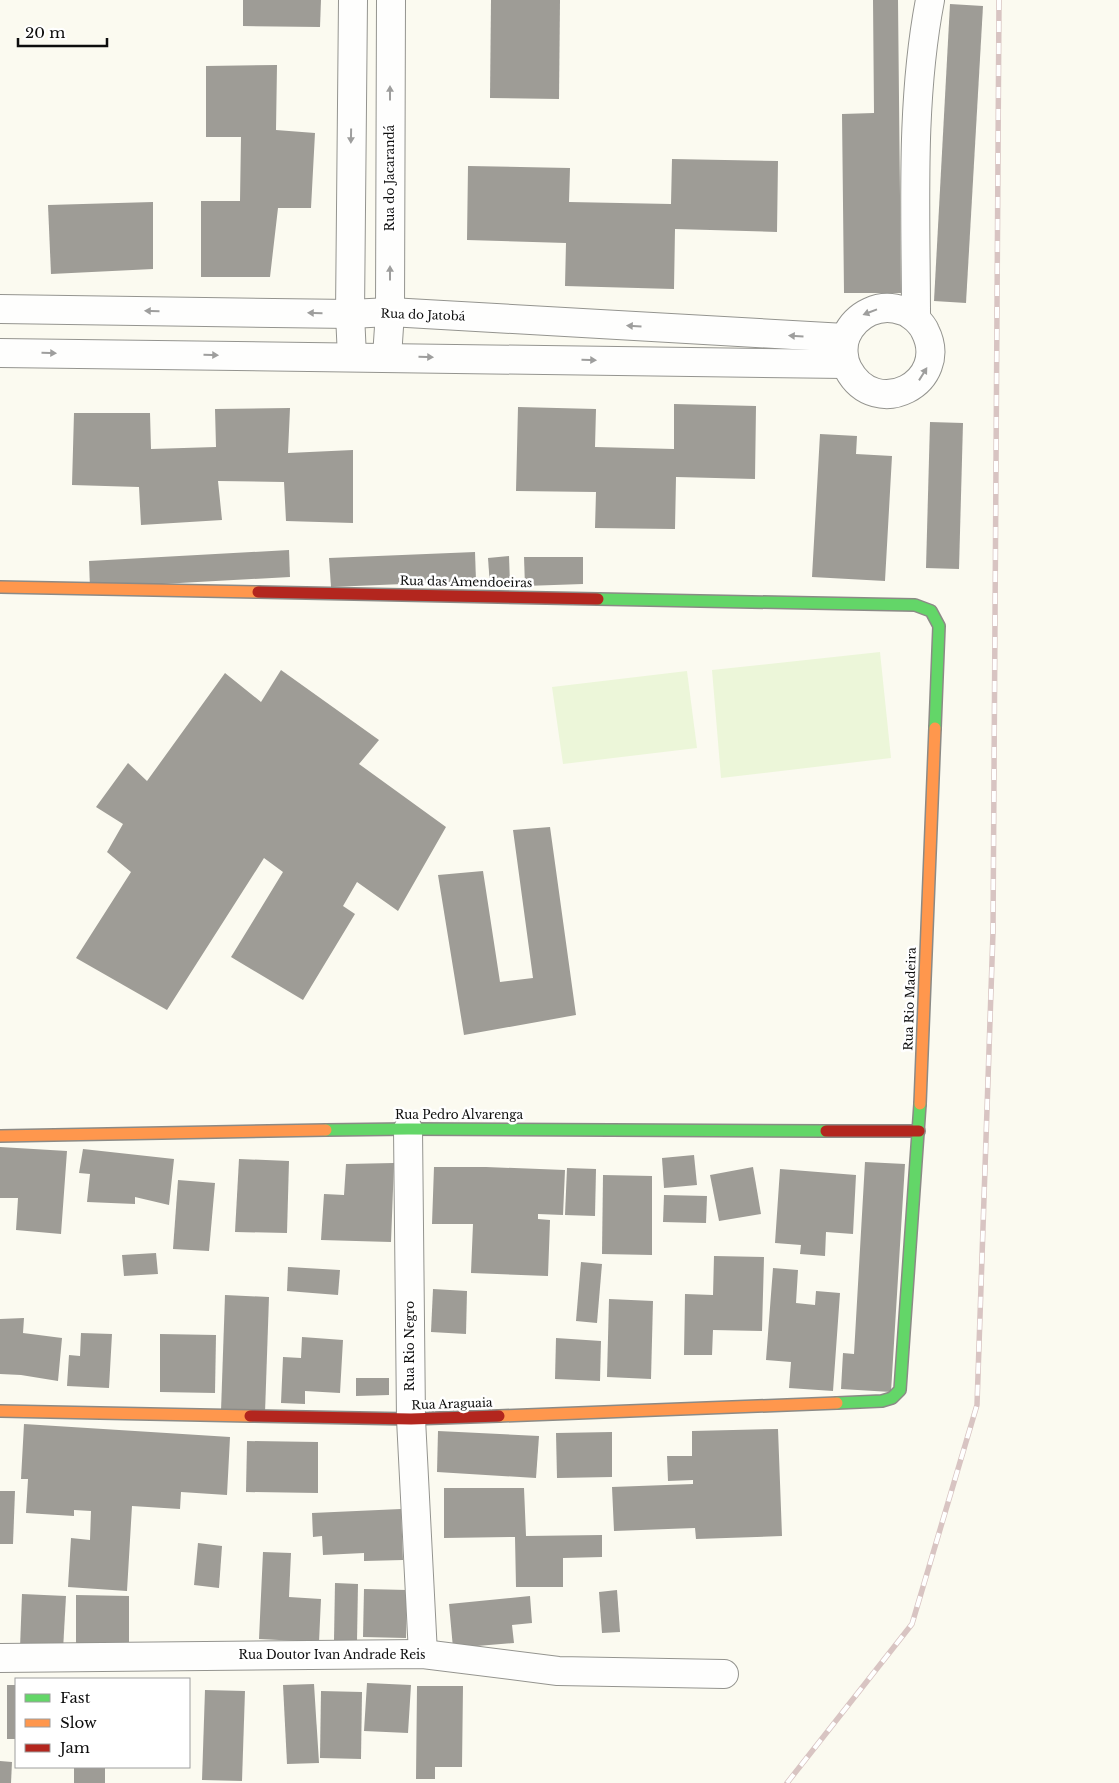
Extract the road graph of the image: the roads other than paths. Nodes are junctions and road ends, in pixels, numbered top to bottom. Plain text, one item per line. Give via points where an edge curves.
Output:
1 (353, 0) edge
2 (391, 0) edge
3 (930, 0) edge
4 (353, 31) junction
5 (390, 33) junction
6 (0, 309) edge
7 (390, 312) junction
8 (350, 314) junction
9 (916, 319) junction
10 (845, 351) junction
11 (0, 352) edge
12 (352, 357) junction
13 (387, 357) junction
14 (0, 587) edge
15 (931, 611) joint
16 (408, 1128) junction
17 (919, 1131) junction
18 (0, 1136) edge
19 (900, 1390) joint
20 (0, 1411) edge
21 (411, 1420) junction
22 (423, 1654) junction
23 (0, 1658) edge
24 (724, 1674) dead end

1 - 4 street
2 - 5 street, Rua do Jacarandá
3 - 9 street via 916,128
4 - 5 street
4 -> 8 street
7 -> 5 street, Rua do Jacarandá
8 -> 6 street, Rua do Jatobá
7 - 8 street, Rua do Jatobá
10 -> 7 street, Rua do Jatobá
7 - 13 street, Rua do Jacarandá
8 - 12 street
9 -> 10 street via 904,311 875,309 852,325
10 -> 9 street via 852,377 863,387 890,395 904,391 925,372 930,358 925,330
13 -> 10 street
11 -> 12 street
12 - 13 street
14 - 15 street, Rua das Amendoeiras via 915,605
15 - 17 street, Rua Rio Madeira via 938,626
16 - 17 street, Rua Pedro Alvarenga
16 - 18 street, Rua Pedro Alvarenga
16 - 21 street, Rua Rio Negro
17 - 19 street, Rua Rio Madeira
19 - 21 street, Rua Araguaia via 892,1398 882,1401
20 - 21 street, Rua Araguaia
21 - 22 street, Rua Rio Negro
22 - 23 street, Rua Doutor Ivan Andrade Reis
22 - 24 street, Rua Doutor Ivan Andrade Reis via 558,1671

